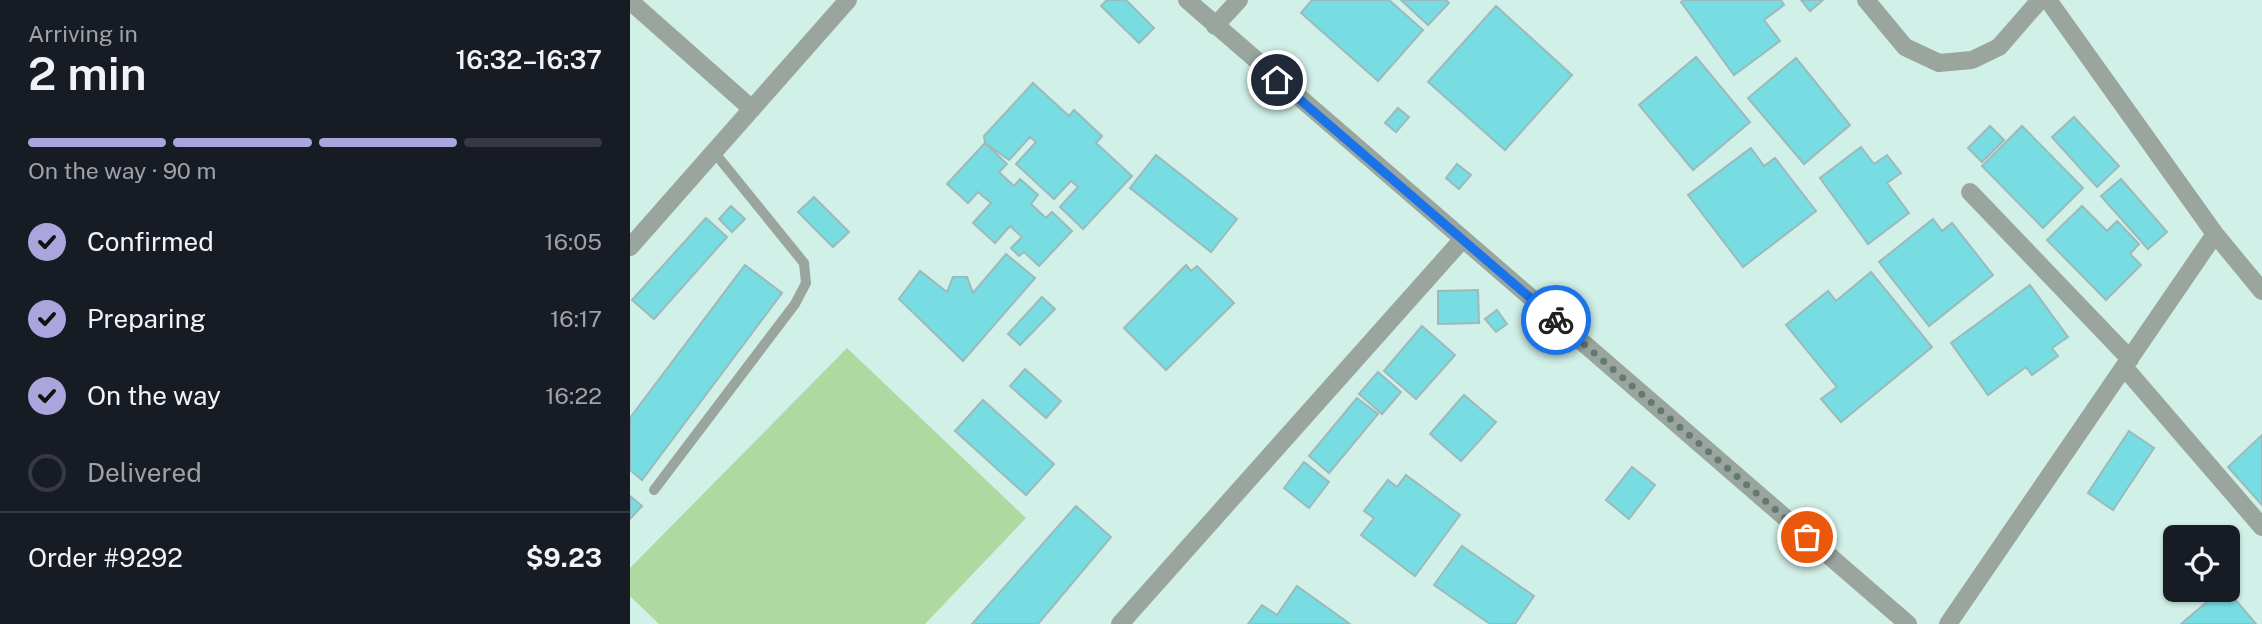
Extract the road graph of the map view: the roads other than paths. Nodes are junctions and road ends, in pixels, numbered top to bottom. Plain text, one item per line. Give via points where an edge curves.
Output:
1 (848, 0) edge
2 (1187, 0) edge
3 (1239, 0) edge
4 (1866, 0) edge
5 (2040, 0) edge
6 (2048, 0) edge
7 (630, 1) edge
8 (1215, 26) junction
9 (752, 109) junction
10 (714, 152) junction
11 (1970, 192) dead end
12 (2215, 234) junction
13 (1462, 240) junction
14 (630, 247) edge
15 (2262, 291) edge
16 (2127, 363) junction
17 (654, 490) dead end
18 (2262, 527) edge
19 (1120, 624) edge
20 (1908, 624) edge
21 (1948, 624) edge

1 - 9 street
2 - 8 street
3 - 8 street
4 - 5 street via 1905,47 1940,63 1972,60 1999,47
6 - 12 street
7 - 9 street
8 - 13 street
9 - 10 street
10 - 14 street
10 - 17 lane via 804,263 806,283 795,304
11 - 16 street
12 - 15 street
12 - 16 street
13 - 19 street
13 - 20 street
16 - 18 street
16 - 21 street

